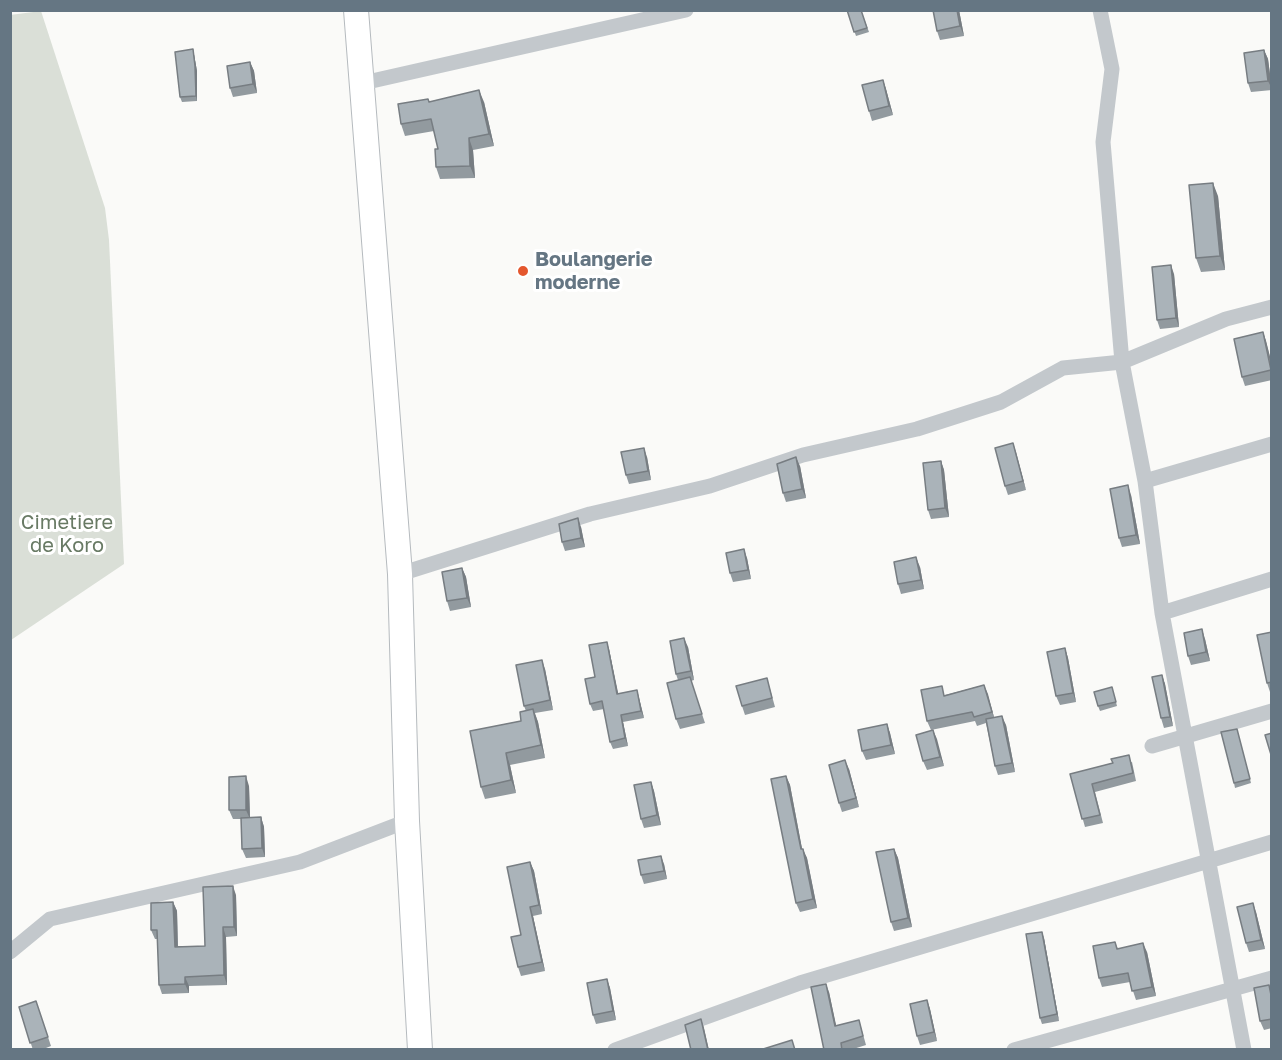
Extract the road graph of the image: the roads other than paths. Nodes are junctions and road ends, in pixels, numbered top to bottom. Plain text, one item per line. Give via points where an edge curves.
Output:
1 (356, 10) edge
2 (686, 10) edge
3 (1100, 10) edge
4 (363, 83) junction
5 (1272, 308) edge
6 (1122, 362) junction
7 (1272, 444) edge
8 (1145, 481) junction
9 (400, 574) junction
10 (1272, 579) edge
11 (1162, 613) junction
12 (1272, 711) edge
13 (1185, 736) junction
14 (1152, 746) dead end
15 (407, 821) junction
16 (1272, 843) edge
17 (1210, 860) junction
18 (10, 952) edge
19 (1272, 978) edge
20 (1232, 989) junction
21 (420, 1050) edge
22 (615, 1050) edge
23 (1014, 1050) edge
24 (1244, 1050) edge

1 - 4 main road
2 - 4 street
3 - 6 street via 1112,69 1103,142
4 - 9 main road
5 - 6 street via 1226,319
6 - 8 street
6 - 9 street via 1063,368 1001,402 917,429 803,455 710,486 590,514
7 - 8 street
8 - 11 street
9 - 15 main road
10 - 11 street
11 - 13 street
12 - 13 street
13 - 14 street
13 - 17 street
15 - 18 street via 300,862 50,920
15 - 21 main road
16 - 17 street
17 - 20 street
17 - 22 street via 800,982
19 - 20 street
20 - 23 street
20 - 24 street

